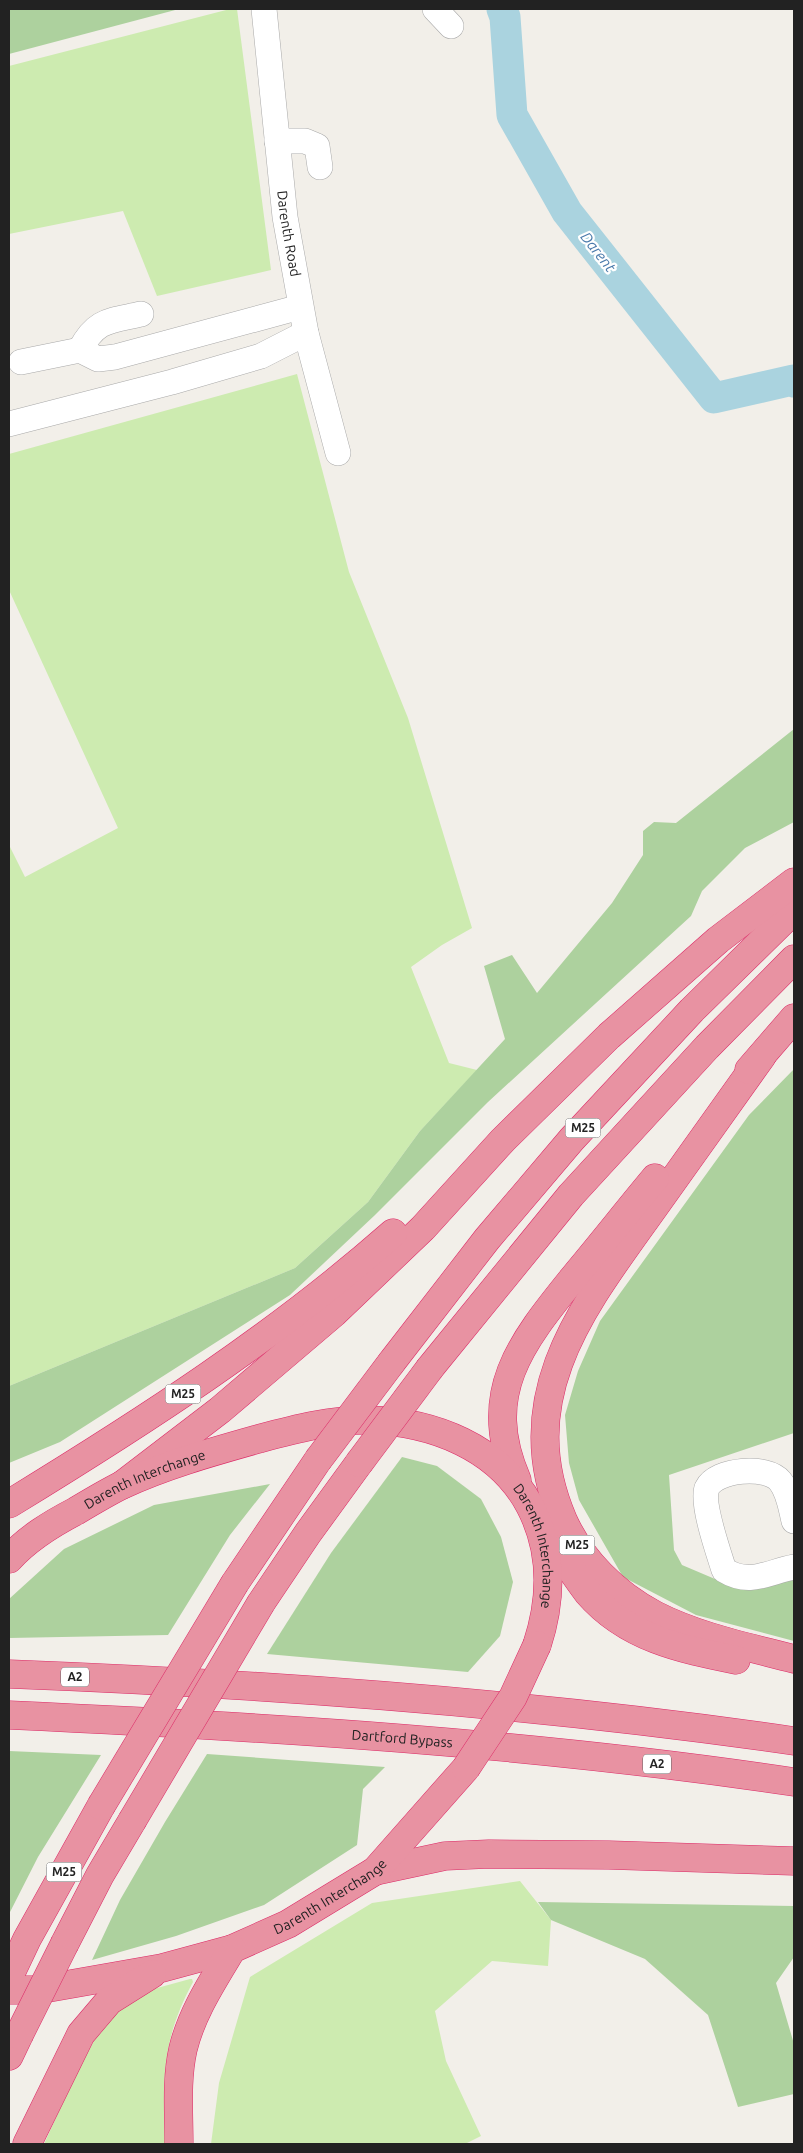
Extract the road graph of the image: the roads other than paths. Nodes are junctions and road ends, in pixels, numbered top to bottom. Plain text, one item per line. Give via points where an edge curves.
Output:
1 (264, 9) edge
2 (277, 141) junction
3 (320, 167) dead end
4 (300, 307) junction
5 (141, 314) dead end
6 (306, 334) junction
7 (80, 350) junction
8 (21, 362) dead end
9 (9, 424) edge
10 (338, 453) dead end
11 (794, 882) edge
12 (794, 910) edge
13 (794, 959) edge
14 (794, 1018) edge
15 (762, 1056) junction
16 (503, 1140) junction
17 (122, 1485) junction
18 (521, 1488) junction
19 (9, 1504) edge
20 (538, 1521) junction
21 (794, 1521) edge
22 (13, 1551) edge
23 (794, 1567) edge
24 (794, 1659) edge
25 (794, 1673) edge
26 (9, 1674) edge
27 (9, 1715) edge
28 (794, 1741) edge
29 (794, 1782) edge
30 (794, 1861) edge
31 (375, 1871) junction
32 (232, 1949) junction
33 (162, 1968) junction
34 (9, 1977) edge
35 (9, 1990) edge
36 (14, 2045) edge
37 (27, 2144) edge
38 (178, 2144) edge

1 - 2 street, Darenth Road via 278,104
2 - 3 street via 305,141 317,146
2 - 4 street, Darenth Road via 285,217
4 - 6 street, Darenth Road
4 - 7 street via 115,357 98,359
5 - 7 street via 102,323 88,335
6 - 9 street via 261,356
6 - 10 street, Darenth Road
7 - 8 street
11 - 16 highway, M25 via 718,940 609,1036
12 - 34 highway, M25, bridge via 692,1010 572,1139 487,1240 318,1460 235,1583 101,1806
13 - 36 highway, M25, bridge via 707,1047 571,1195 430,1368 308,1533 261,1603 100,1875
14 - 15 highway, M25
15 - 18 highway, M25 via 626,1212 518,1354 506,1384 502,1424 507,1457
15 - 24 highway, M25 via 586,1306 557,1366 549,1391 544,1422 545,1455 552,1489 567,1528 587,1561 616,1589 676,1624
16 - 17 highway, M25 via 423,1228 334,1313 220,1410
16 - 19 highway, M25 via 348,1272 266,1335 163,1408
17 - 18 highway, Darenth Interchange via 200,1456 268,1436 310,1426 367,1420 412,1424 468,1444 504,1469
17 - 22 highway, Darenth Interchange via 46,1527
18 - 20 highway, Darenth Interchange
20 - 25 highway via 588,1593 626,1624 662,1643
20 - 31 highway, Darenth Interchange, bridge via 548,1569 544,1623 513,1697 466,1768
21 - 23 street via 780,1480 765,1472 748,1470 718,1478 708,1487 705,1497 724,1570 735,1577 751,1579
26 - 28 highway, A2 via 260,1686 576,1714
27 - 29 highway, Dartford Bypass / A2 via 341,1732 575,1754
30 - 31 highway via 489,1854 438,1857
31 - 32 highway, Darenth Interchange via 288,1924
32 - 33 highway, Darenth Interchange
32 - 38 highway via 204,1995 183,2049
33 - 35 highway, Darenth Interchange via 37,1990
33 - 37 highway via 109,2001 81,2034

